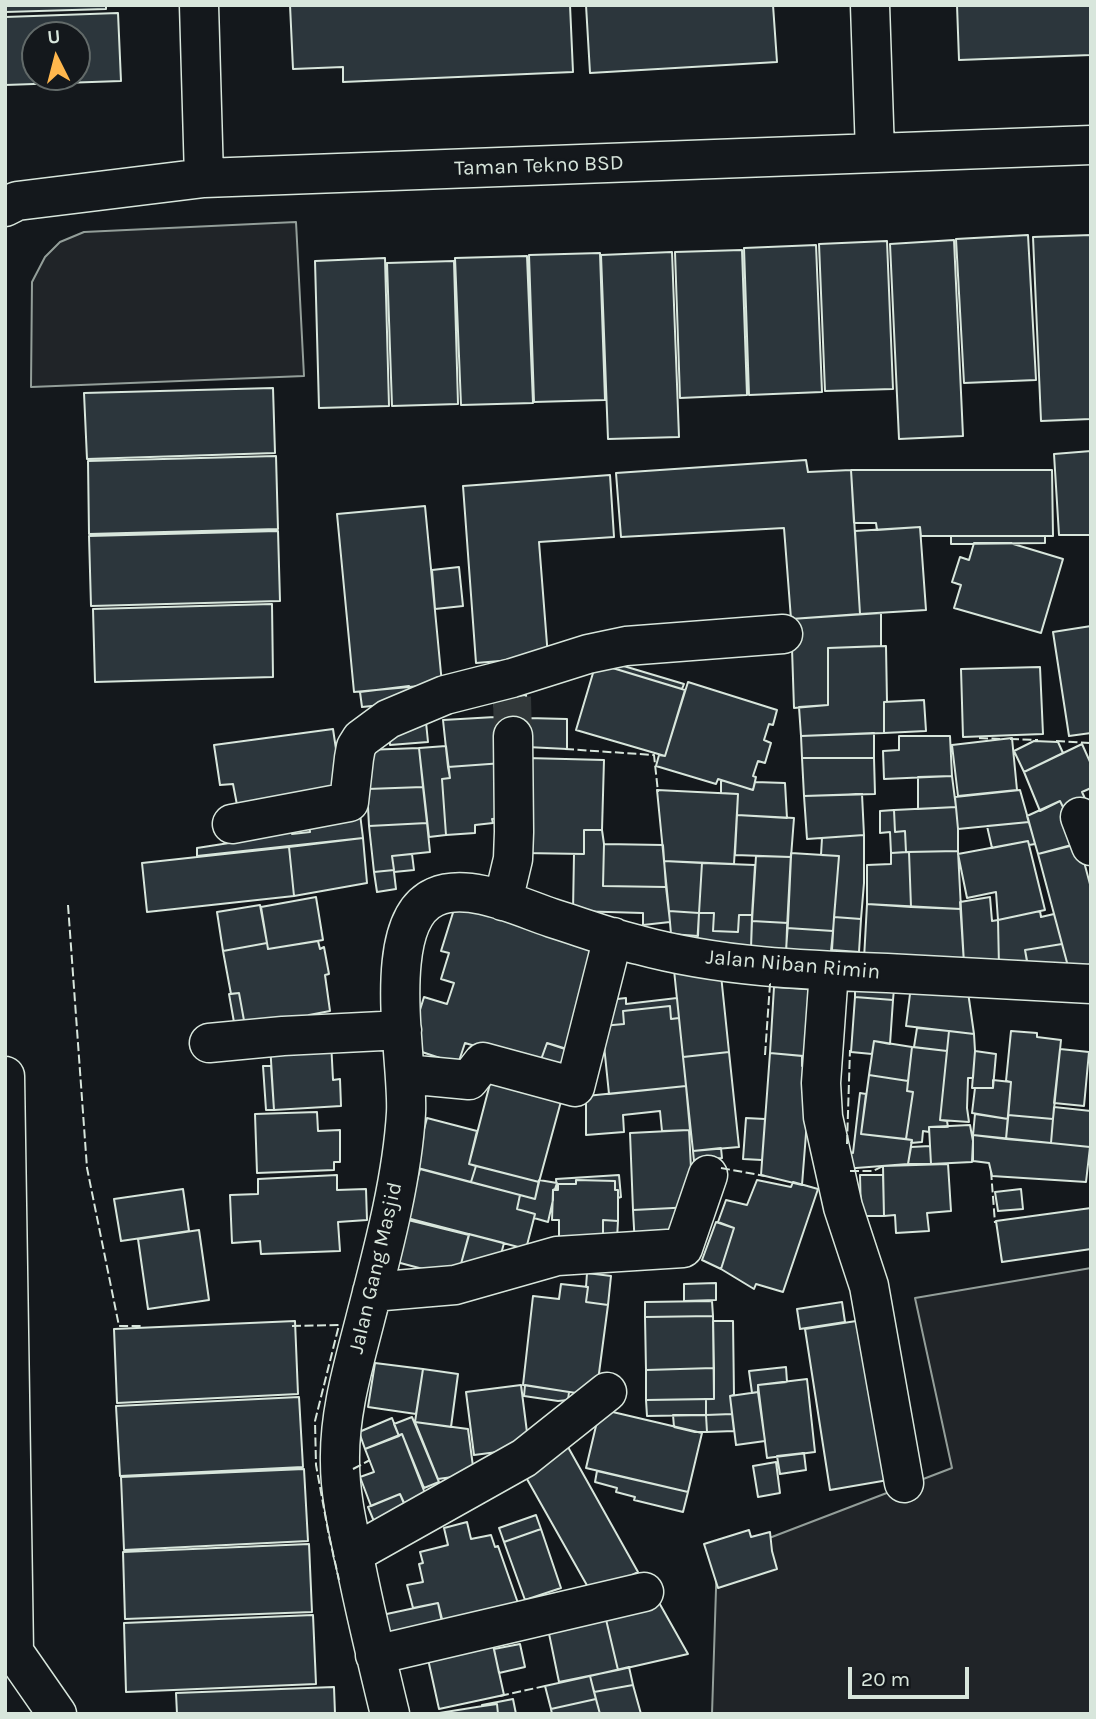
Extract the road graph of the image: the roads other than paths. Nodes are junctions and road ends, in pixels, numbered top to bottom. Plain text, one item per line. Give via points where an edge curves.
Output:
1 (199, 5) edge
2 (870, 5) edge
3 (1091, 145) edge
4 (875, 153) junction
5 (204, 178) junction
6 (5, 207) edge
7 (783, 634) dead end
8 (513, 736) tunnel mouth
9 (232, 824) dead end
10 (503, 901) junction
11 (612, 937) junction
12 (829, 971) junction
13 (1091, 984) edge
14 (402, 1030) junction
15 (209, 1043) dead end
16 (405, 1074) junction
17 (5, 1076) edge
18 (708, 1175) dead end
19 (372, 1292) junction
20 (607, 1392) dead end
21 (904, 1483) dead end
22 (353, 1554) junction
23 (645, 1592) dead end
24 (10, 1652) edge
25 (375, 1656) junction
26 (57, 1714) edge
27 (390, 1714) edge

1 - 5 street
2 - 4 street
3 - 4 street, Taman Tekno BSD
4 - 5 street, Taman Tekno BSD
5 - 6 street, Taman Tekno BSD via 16,201
7 - 9 street via 626,646 588,654 512,688 445,695 388,719 366,734 356,747 349,802
8 - 10 street via 513,859
10 - 11 street, Jalan Niban Rimin
10 - 14 street, Jalan Gang Masjid via 457,892 436,897 422,908 403,946
11 - 12 street, Jalan Niban Rimin via 674,954 749,966
11 - 16 street via 575,1087 483,1062 469,1080
12 - 13 street, Jalan Niban Rimin
12 - 21 street via 823,1117 869,1286
14 - 15 street
14 - 16 street, Jalan Gang Masjid
16 - 19 street, Jalan Gang Masjid via 406,1117 399,1170
17 - 24 street
18 - 19 street via 683,1248 557,1256 454,1285
19 - 22 street, Jalan Gang Masjid via 349,1384 340,1447 341,1485
20 - 22 street via 524,1458
22 - 25 street, Jalan Gang Masjid
23 - 25 street
24 - 26 street
25 - 27 street, Jalan Gang Masjid

